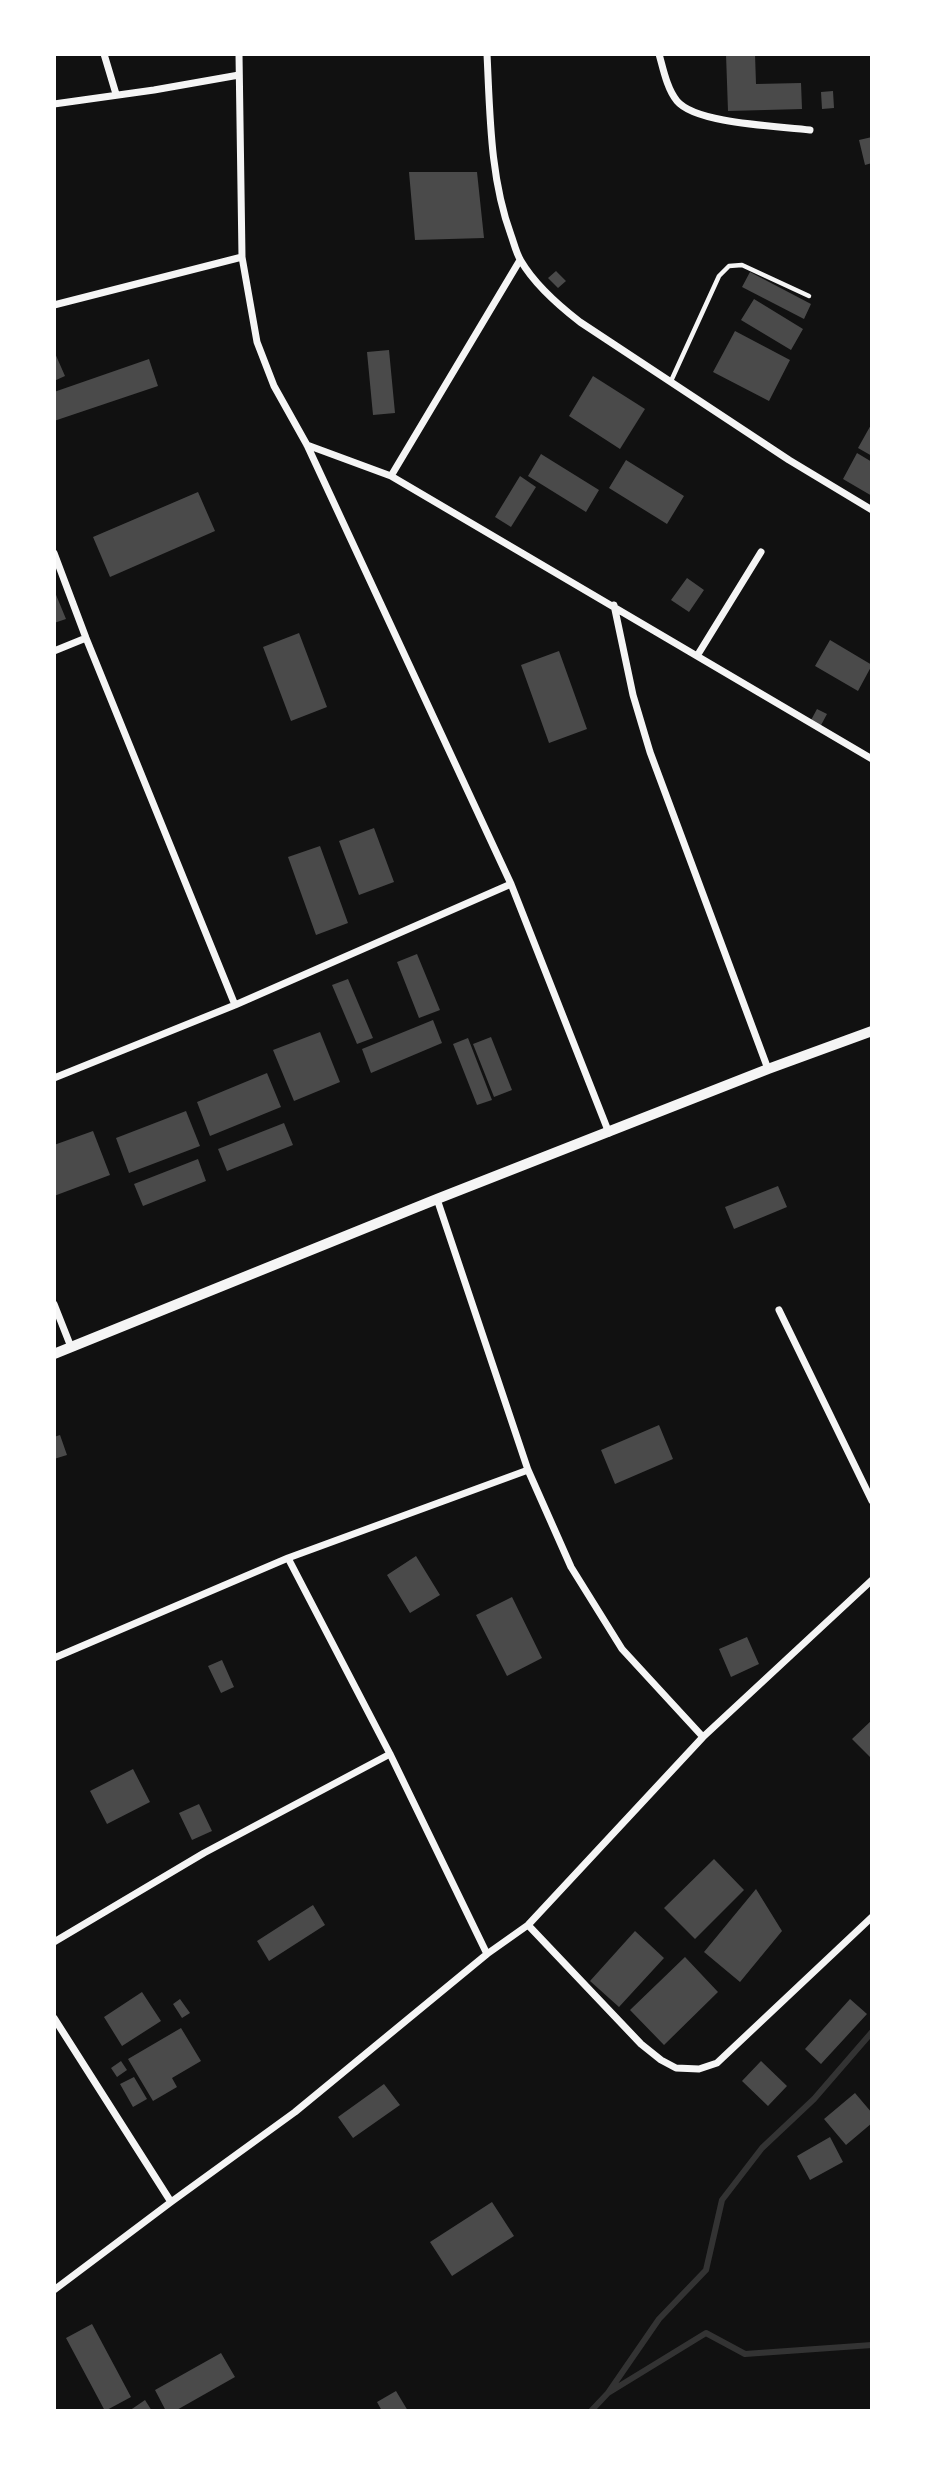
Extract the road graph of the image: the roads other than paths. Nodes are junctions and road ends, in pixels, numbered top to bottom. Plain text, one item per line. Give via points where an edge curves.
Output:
1 (104, 54) edge
2 (239, 54) edge
3 (487, 54) edge
4 (659, 54) edge
5 (239, 75) junction
6 (116, 94) junction
7 (54, 104) edge
8 (810, 130) dead end
9 (243, 257) junction
10 (520, 260) junction
11 (809, 296) dead end
12 (54, 305) edge
13 (671, 382) junction
14 (307, 445) junction
15 (391, 476) junction
16 (872, 510) edge
17 (761, 552) dead end
18 (54, 553) edge
19 (614, 605) junction
20 (86, 638) junction
21 (54, 651) edge
22 (697, 656) junction
23 (872, 759) edge
24 (511, 884) junction
25 (235, 1004) junction
26 (872, 1031) edge
27 (768, 1069) junction
28 (54, 1078) edge
29 (608, 1133) junction
30 (437, 1199) junction
31 (54, 1304) edge
32 (779, 1310) dead end
33 (71, 1347) junction
34 (54, 1354) edge
35 (528, 1470) junction
36 (872, 1501) edge
37 (288, 1558) junction
38 (872, 1580) edge
39 (54, 1658) edge
40 (703, 1737) junction
41 (390, 1754) junction
42 (872, 1917) edge
43 (528, 1925) junction
44 (54, 1942) edge
45 (488, 1954) junction
46 (54, 2018) edge
47 (171, 2202) junction
48 (54, 2290) edge

1 - 6 street
2 - 5 street
3 - 10 street via 496,174
4 - 8 street via 676,100 687,108 729,121
5 - 6 street
5 - 9 street
6 - 7 street
9 - 12 street
9 - 14 street via 264,364
10 - 13 street via 554,302
10 - 15 street
11 - 13 lane via 742,265 729,266 719,276
13 - 16 street
14 - 15 street
14 - 24 street
15 - 19 street
17 - 22 street
18 - 20 street
19 - 22 street
19 - 27 street via 650,752
20 - 21 street
20 - 25 street
22 - 23 street
24 - 25 street
24 - 29 street
25 - 28 street
26 - 27 street
27 - 29 street
29 - 30 street
30 - 33 street
30 - 35 street
31 - 33 street
32 - 36 street
33 - 34 street
35 - 37 street
35 - 40 street via 571,1567 622,1649
37 - 39 street
37 - 41 street
38 - 40 street
40 - 43 street
41 - 44 street via 204,1853
41 - 45 street
42 - 43 street via 717,2063 699,2069 676,2068 641,2044
43 - 45 street
45 - 47 street via 296,2112
46 - 47 street
47 - 48 street

